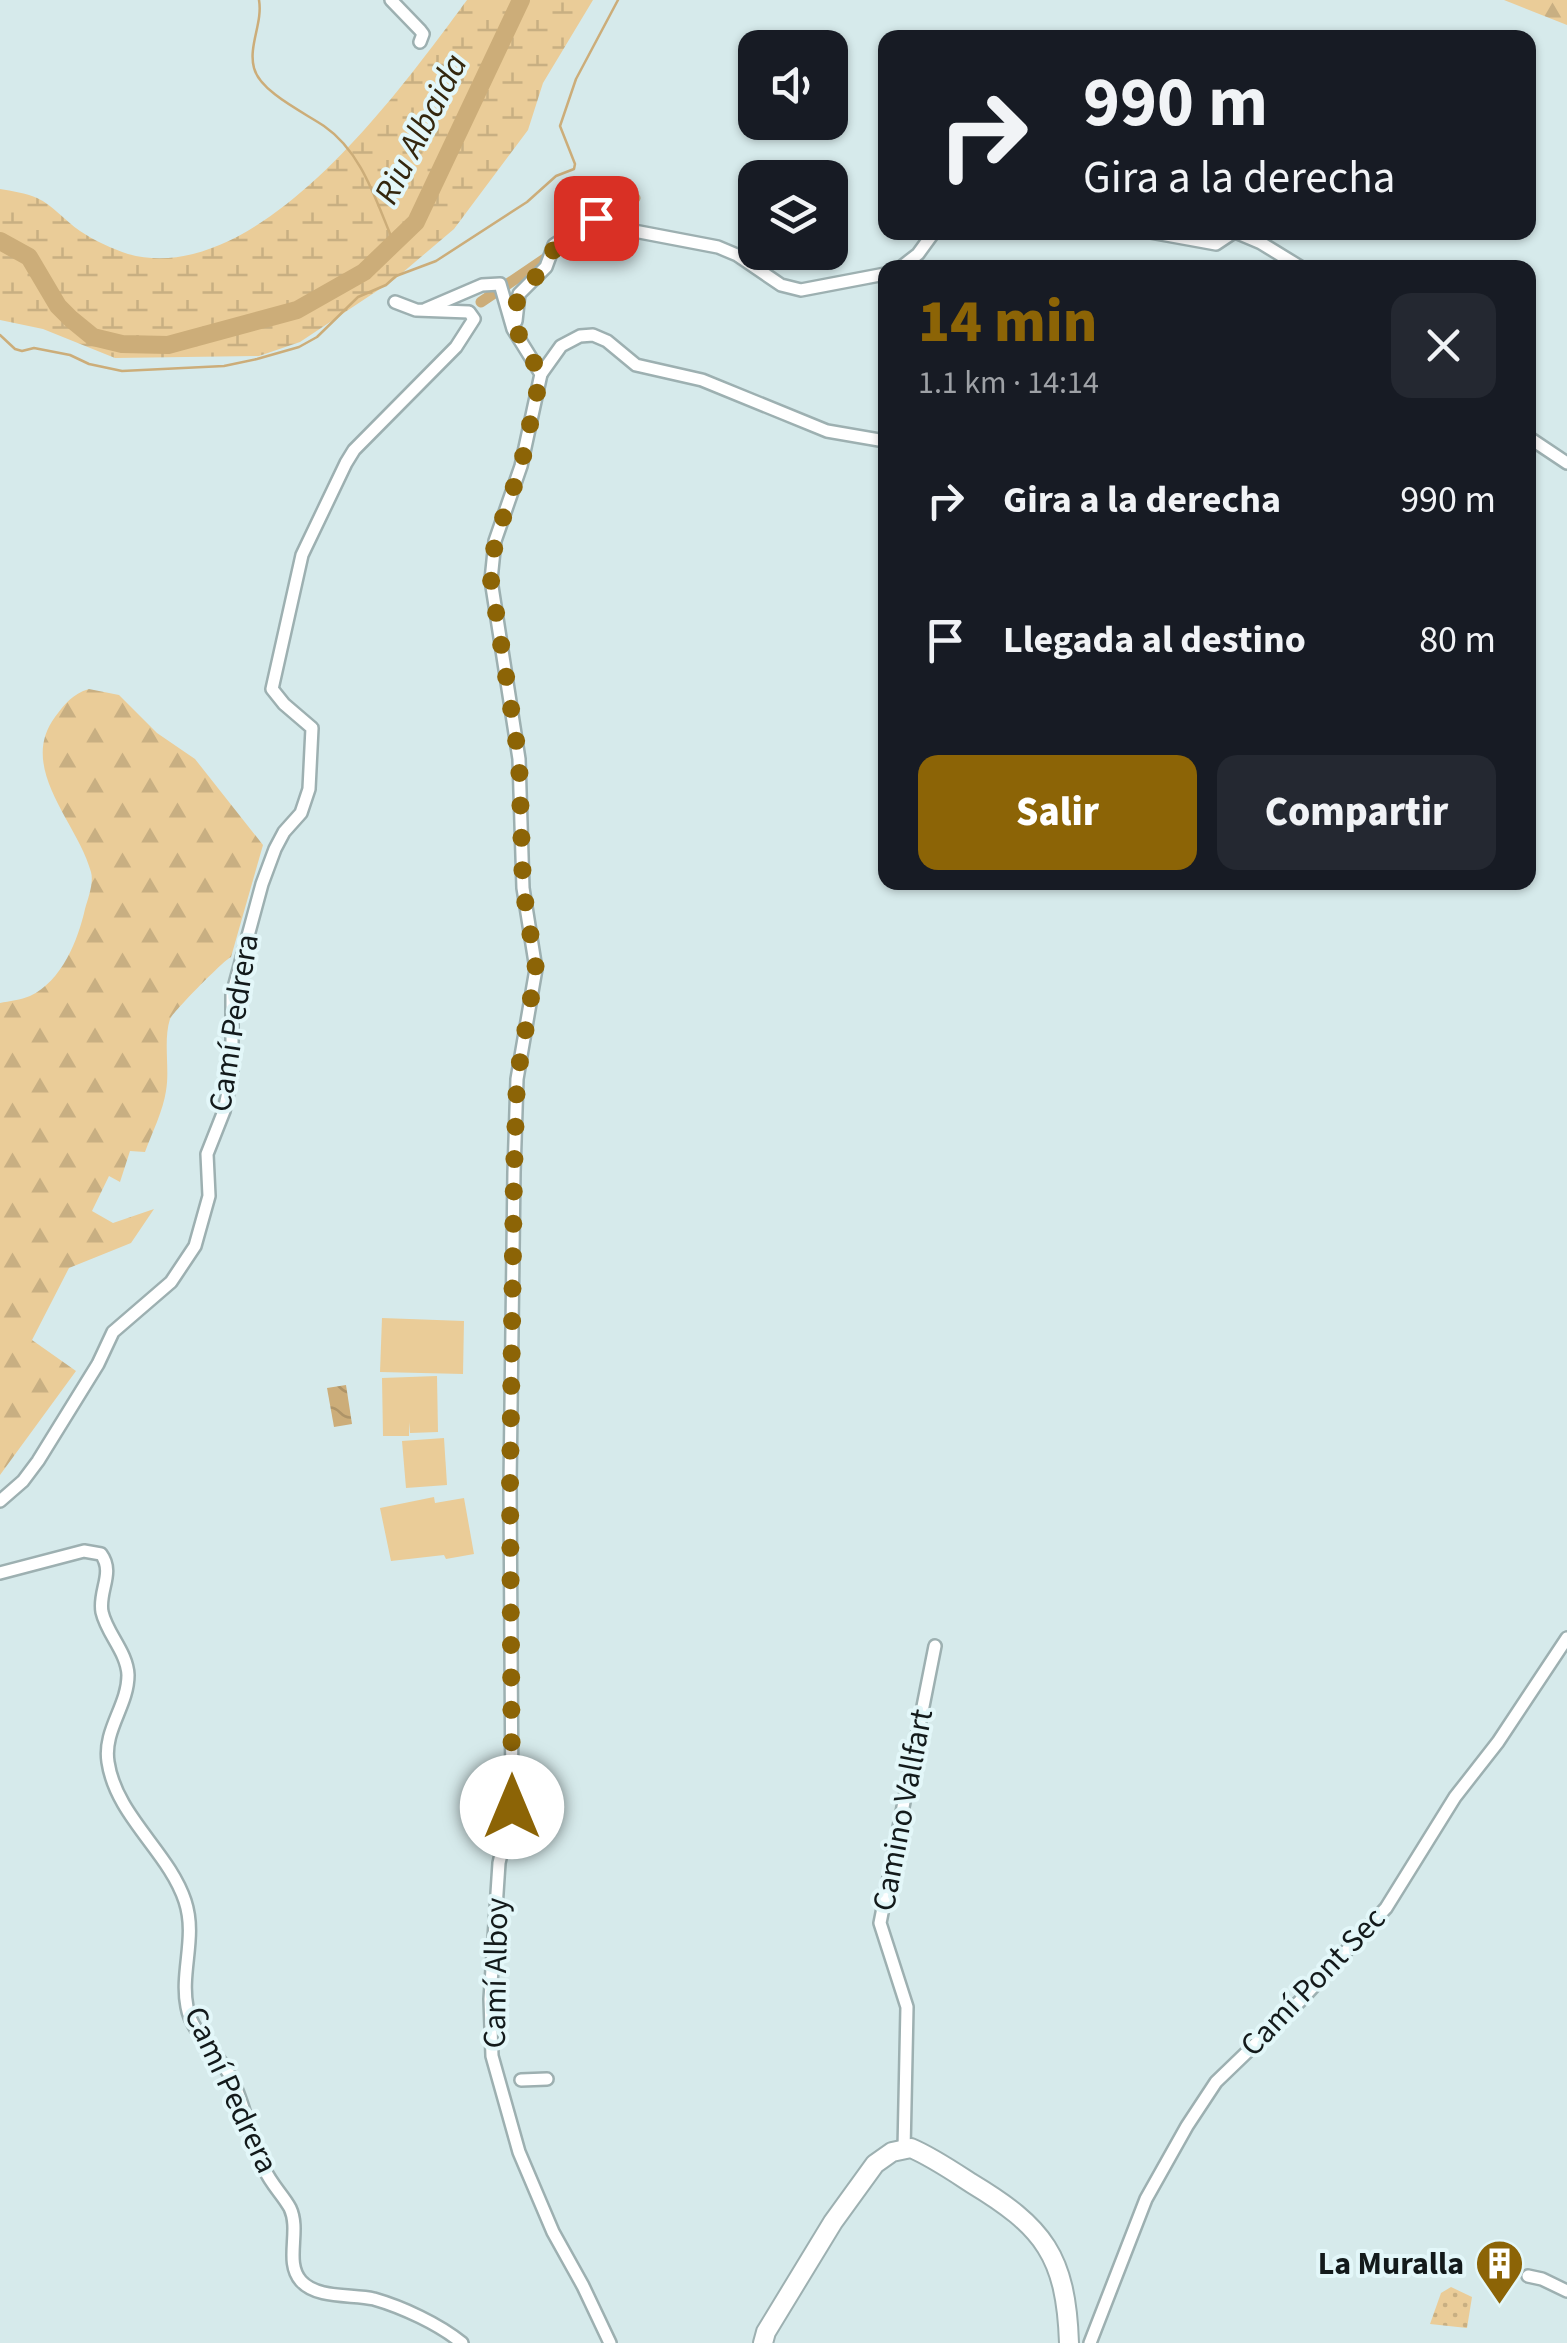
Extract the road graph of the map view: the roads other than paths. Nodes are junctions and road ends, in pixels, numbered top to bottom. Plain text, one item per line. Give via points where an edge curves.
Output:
1 (392, 0) edge
2 (420, 42) dead end
3 (928, 240) edge
4 (1194, 240) edge
5 (1222, 240) edge
6 (1254, 240) edge
7 (910, 260) edge
8 (1289, 260) edge
9 (878, 275) edge
10 (395, 302) dead end
11 (426, 308) junction
12 (520, 340) junction
13 (541, 374) junction
14 (878, 440) edge
15 (1536, 443) edge
16 (1567, 463) edge
17 (0, 1501) edge
18 (0, 1573) edge
19 (1567, 1638) edge
20 (934, 1646) dead end
21 (547, 2079) dead end
22 (522, 2080) dead end
23 (904, 2150) junction
24 (1528, 2276) dead end
25 (1567, 2291) edge
26 (462, 2343) edge
27 (610, 2343) edge
28 (763, 2343) edge
29 (1069, 2343) edge
30 (1090, 2343) edge

1 - 2 street via 423,34
3 - 7 street
4 - 5 street
6 - 8 street
9 - 12 street via 800,290 718,247 608,226 596,218 557,242 546,267 522,290 516,305
10 - 11 street
11 - 12 street via 500,284
11 - 17 street, Camí Pedrera via 469,312 474,319 456,347 354,450 302,555 292,590 272,689 312,728 309,790 262,884 232,995 232,1073 206,1154 209,1196 194,1246 170,1282 113,1332 38,1461
12 - 13 street
13 - 14 street via 561,346 593,335 636,365 702,380 828,431
13 - 27 street, Camí Alboy via 521,466 495,541 491,580 519,759 523,888 536,969 517,1079 512,1807 499,1863 491,2037 520,2152 552,2232
15 - 16 street
18 - 26 street, Camí Pedrera via 84,1551 106,1560 101,1606 128,1676 107,1744 108,1764 142,1834 183,1893 191,1927 187,2008 230,2077 265,2172 292,2213 298,2278 323,2292 374,2300
19 - 30 street, Camí Pont Sec via 1386,1908 1216,2082 1186,2126 1146,2199
20 - 23 street, Camino Vallfart via 880,1924 906,2007
21 - 22 street
23 - 28 main road via 875,2164
23 - 29 main road via 929,2156 1034,2228 1068,2304
24 - 25 street

